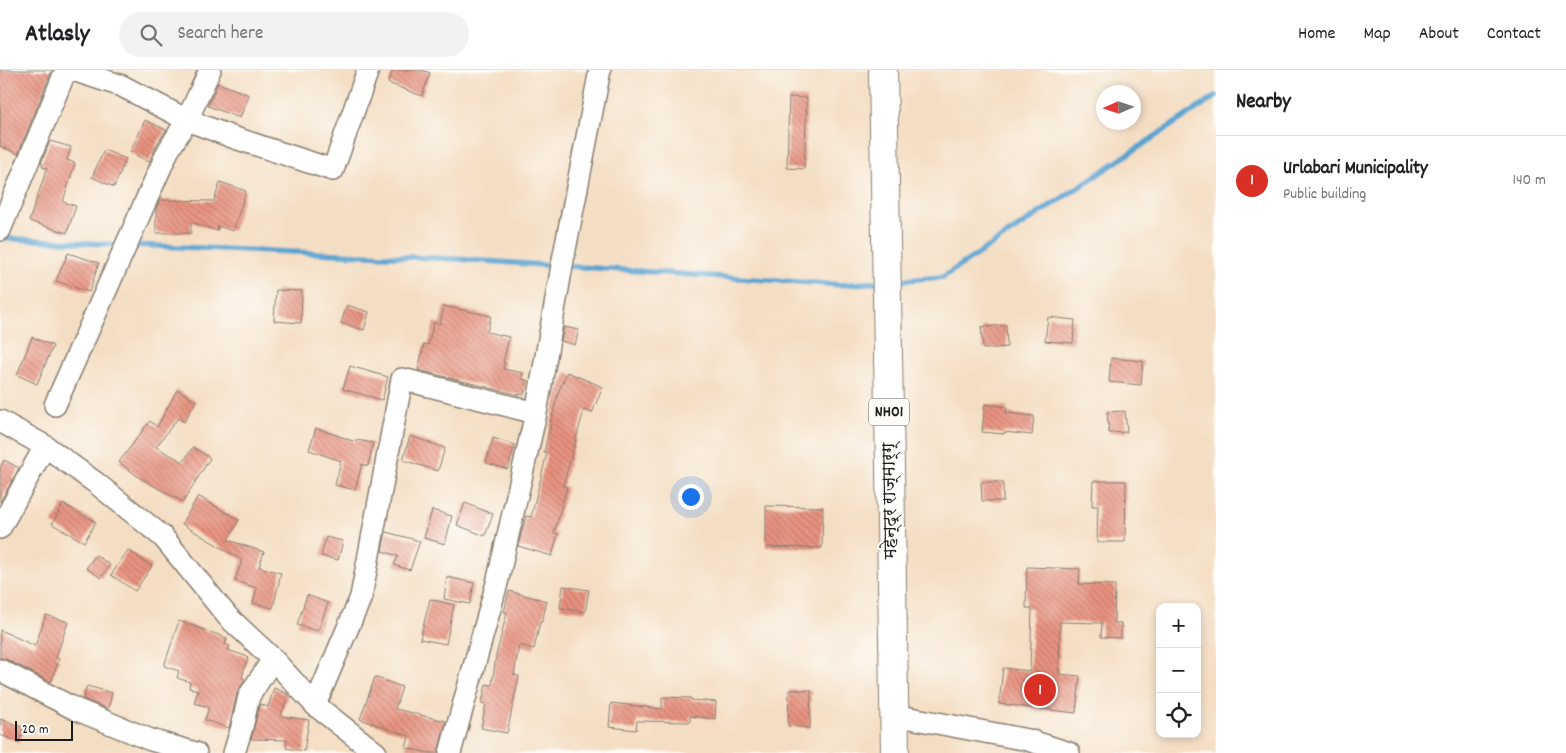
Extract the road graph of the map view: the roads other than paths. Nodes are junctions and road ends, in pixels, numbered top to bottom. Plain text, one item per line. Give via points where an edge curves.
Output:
1 (66, 70) edge
2 (73, 70) edge
3 (210, 70) edge
4 (368, 70) edge
5 (600, 70) edge
6 (883, 70) edge
7 (187, 120) junction
8 (0, 230) edge
9 (56, 405) dead end
10 (536, 414) junction
11 (0, 422) edge
12 (45, 446) junction
13 (0, 528) edge
14 (273, 659) junction
15 (0, 670) edge
16 (315, 705) junction
17 (894, 715) junction
18 (196, 753) edge
19 (234, 753) edge
20 (376, 753) edge
21 (450, 753) edge
22 (895, 753) edge
23 (1069, 753) edge

1 - 8 street
2 - 7 street via 122,86
3 - 7 street
4 - 7 street via 333,170
5 - 10 street
6 - 17 highway, महेन्द्र राज्मार्ग् / NH01
7 - 9 street via 168,151
10 - 16 street via 402,379 361,597
10 - 21 street via 497,583
11 - 12 street
12 - 13 street
12 - 14 street via 162,538 228,617
14 - 16 street
14 - 19 street via 248,696
15 - 18 street via 75,709 151,740
16 - 20 street
17 - 22 highway, महेन्द्र राज्मार्ग् / NH01
17 - 23 street via 1028,740

